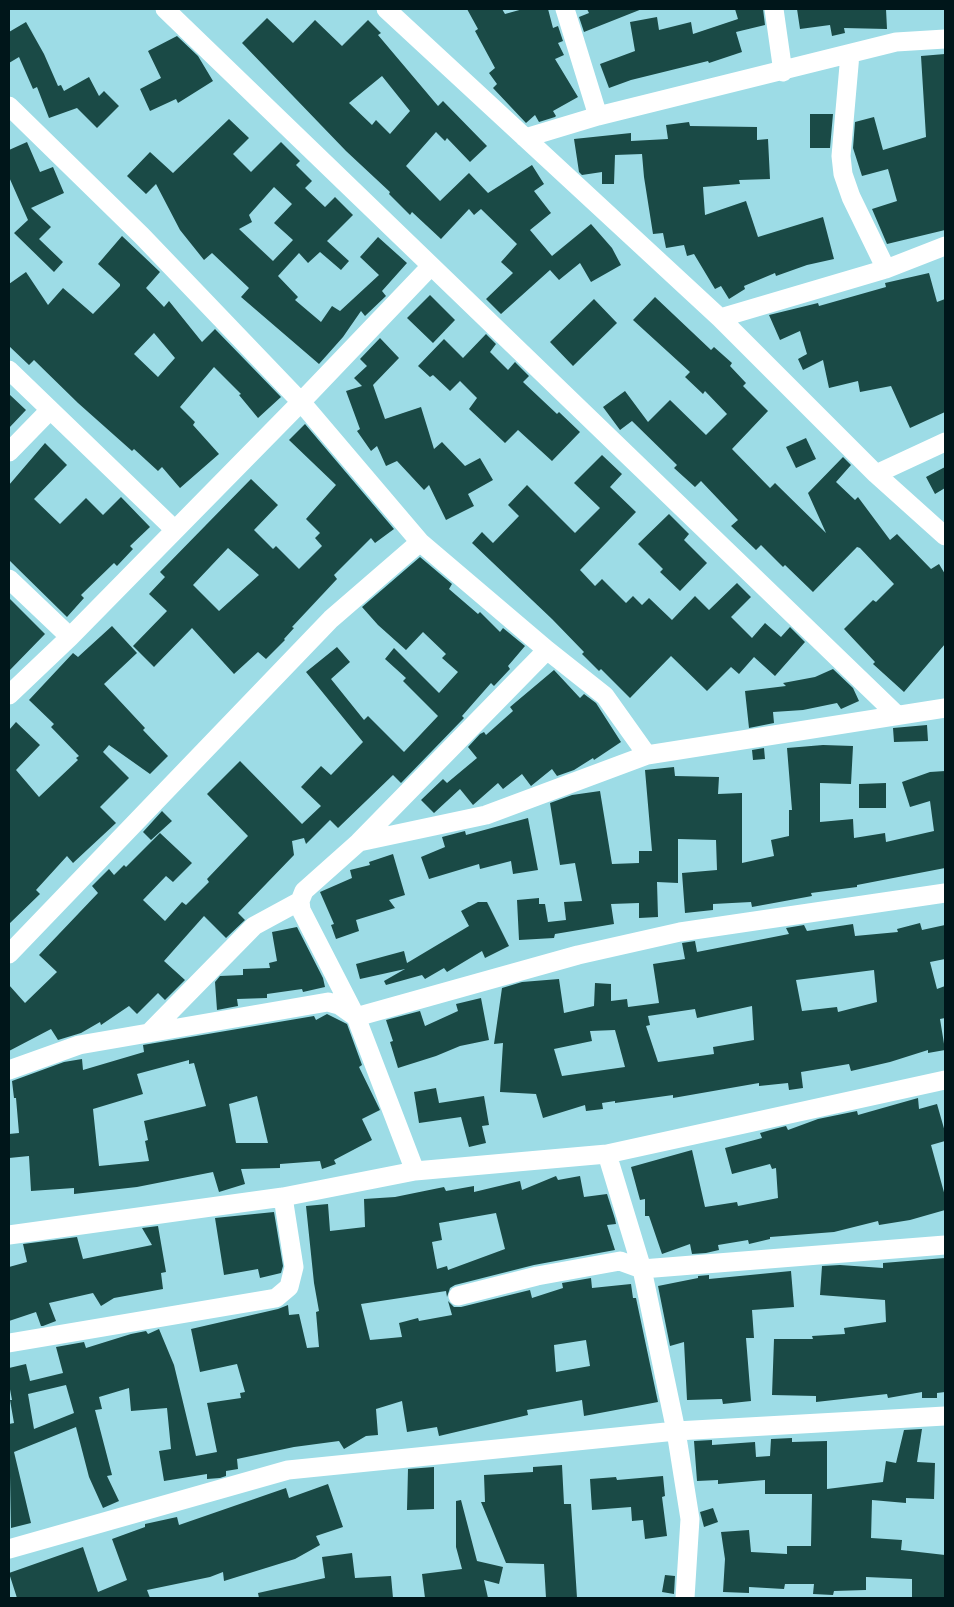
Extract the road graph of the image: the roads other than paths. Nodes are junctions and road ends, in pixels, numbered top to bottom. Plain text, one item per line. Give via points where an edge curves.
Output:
1 (165, 9) edge
2 (565, 9) edge
3 (774, 9) edge
4 (392, 10) edge
5 (945, 39) edge
6 (850, 54) junction
7 (782, 72) junction
8 (9, 106) edge
9 (598, 116) junction
10 (525, 138) junction
11 (945, 246) edge
12 (430, 266) junction
13 (886, 269) junction
14 (720, 318) junction
15 (9, 370) edge
16 (301, 402) junction
17 (49, 411) junction
18 (945, 442) edge
19 (9, 452) edge
20 (876, 474) junction
21 (175, 530) junction
22 (945, 536) edge
23 (420, 542) junction
24 (9, 579) edge
25 (70, 637) junction
26 (547, 650) junction
27 (9, 695) edge
28 (945, 708) edge
29 (897, 715) junction
30 (647, 755) junction
31 (359, 842) junction
32 (945, 893) edge
33 (300, 901) junction
34 (9, 954) edge
35 (343, 1002) junction
36 (356, 1017) junction
37 (148, 1033) junction
38 (9, 1070) edge
39 (945, 1080) edge
40 (607, 1154) junction
41 (415, 1170) junction
42 (283, 1196) junction
43 (9, 1235) edge
44 (945, 1245) edge
45 (642, 1269) junction
46 (458, 1296) dead end
47 (9, 1343) edge
48 (945, 1416) edge
49 (676, 1431) junction
50 (9, 1549) edge
51 (684, 1598) edge

1 - 12 street
2 - 9 street
3 - 7 street
4 - 10 street
5 - 6 street via 896,42
6 - 7 street
6 - 13 street via 841,156 843,174
7 - 9 street
8 - 16 street via 142,236
9 - 10 street
10 - 14 street
11 - 13 street
12 - 16 street
12 - 29 street
13 - 14 street
14 - 20 street
15 - 17 street
16 - 21 street
16 - 23 street
17 - 19 street
17 - 21 street
18 - 20 street
20 - 22 street
21 - 25 street
23 - 26 street
23 - 34 street via 303,647
24 - 25 street
25 - 27 street
26 - 30 street via 605,696
26 - 31 street
28 - 29 street
29 - 30 street
30 - 31 street via 486,815
31 - 33 street via 304,891
32 - 36 street via 680,932 578,955
33 - 35 street via 301,910
33 - 37 street via 254,926
35 - 36 street
35 - 37 street
36 - 41 street
37 - 38 street via 79,1045
39 - 40 street
40 - 41 street
40 - 45 street
41 - 42 street
42 - 43 street
42 - 47 street via 294,1267 289,1287 276,1298
44 - 45 street
45 - 46 street via 620,1261 536,1276
45 - 49 street
48 - 49 street
49 - 50 street via 288,1470
49 - 51 street via 690,1519

